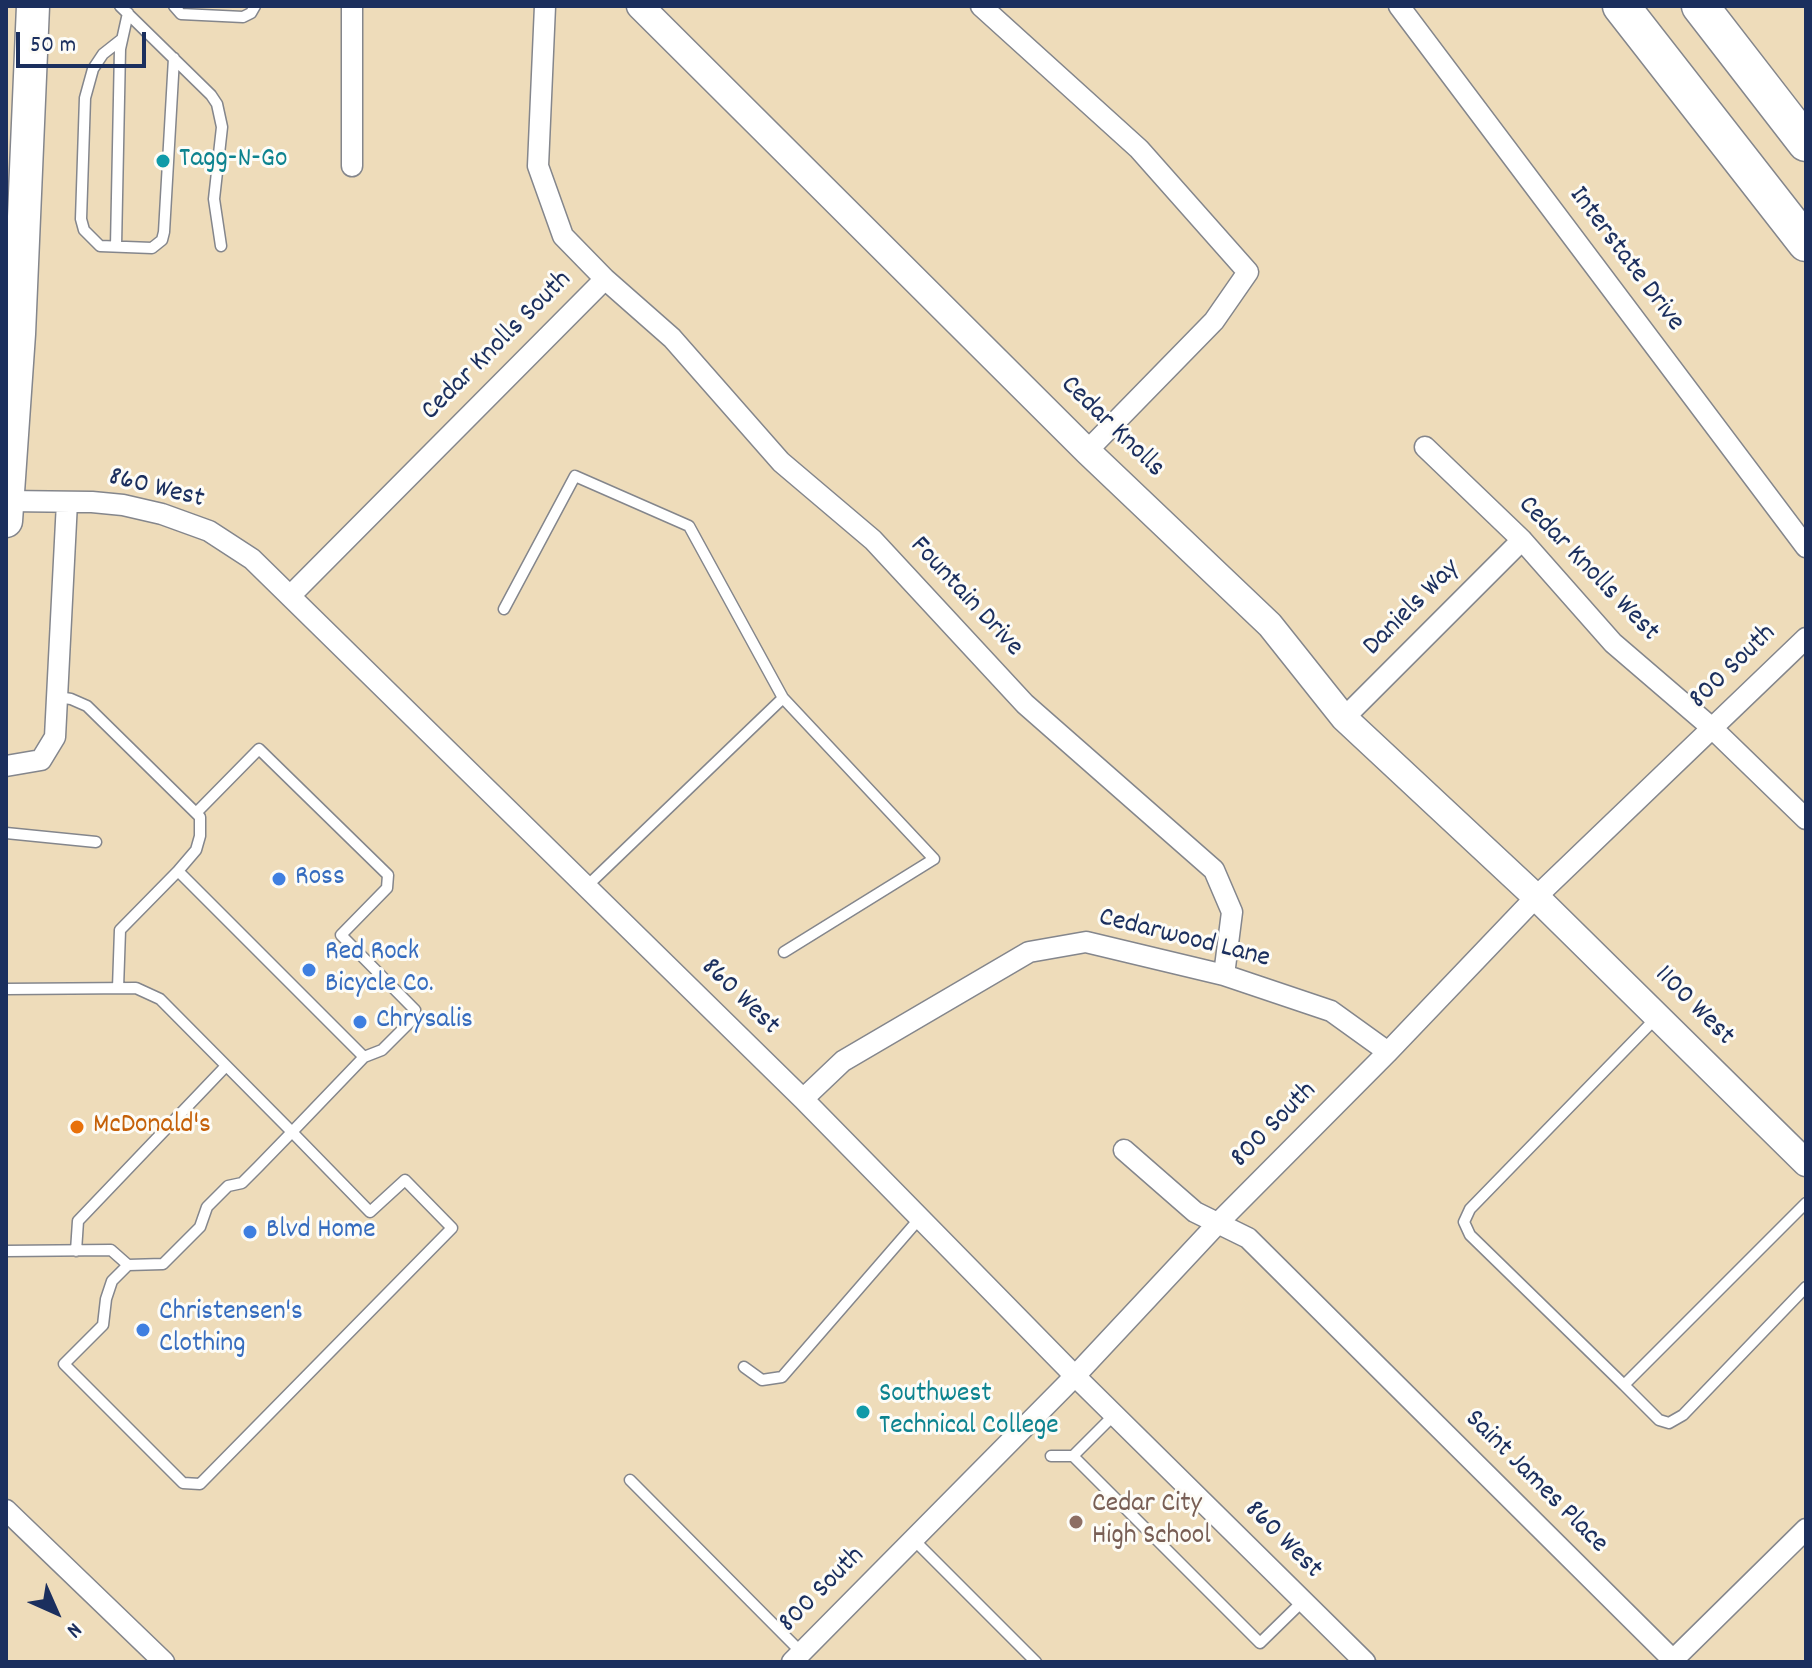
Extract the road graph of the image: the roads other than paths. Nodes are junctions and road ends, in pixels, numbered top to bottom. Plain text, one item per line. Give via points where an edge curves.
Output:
1 (33, 6) edge
2 (174, 6) edge
3 (255, 6) edge
4 (352, 6) edge
5 (545, 6) edge
6 (640, 6) edge
7 (981, 6) edge
8 (1399, 6) edge
9 (1621, 6) edge
10 (1700, 6) edge
11 (124, 10) edge
12 (122, 39) junction
13 (174, 58) junction
14 (1806, 143) edge
15 (352, 166) dead end
16 (1806, 243) edge
17 (116, 246) junction
18 (221, 246) dead end
19 (605, 279) junction
20 (12, 333) edge
21 (1425, 447) dead end
22 (1087, 451) junction
23 (67, 502) junction
24 (7, 511) edge
25 (1522, 540) junction
26 (1806, 547) edge
27 (290, 596) junction
28 (504, 609) dead end
29 (1806, 638) edge
30 (58, 697) junction
31 (783, 698) junction
32 (1344, 718) junction
33 (1712, 728) junction
34 (6, 766) edge
35 (196, 813) junction
36 (1806, 819) edge
37 (6, 833) edge
38 (96, 842) dead end
39 (178, 871) junction
40 (586, 887) junction
41 (1536, 897) junction
42 (784, 952) dead end
43 (1224, 975) junction
44 (118, 988) junction
45 (6, 989) edge
46 (1657, 1017) junction
47 (1388, 1052) junction
48 (364, 1057) junction
49 (226, 1066) junction
50 (803, 1099) junction
51 (292, 1132) junction
52 (1124, 1150) dead end
53 (1806, 1163) edge
54 (1806, 1203) edge
55 (920, 1218) junction
56 (1219, 1222) junction
57 (6, 1251) edge
58 (76, 1251) junction
59 (128, 1265) junction
60 (1806, 1287) edge
61 (744, 1367) dead end
62 (1075, 1376) junction
63 (1624, 1385) junction
64 (1114, 1415) junction
65 (1051, 1456) dead end
66 (1073, 1456) junction
67 (630, 1480) dead end
68 (6, 1510) edge
69 (1806, 1529) edge
70 (913, 1539) junction
71 (1303, 1601) junction
72 (796, 1657) edge
73 (164, 1662) edge
74 (1036, 1662) edge
75 (1365, 1662) edge

1 - 20 main road
2 - 3 lane via 181,14 243,17
4 - 15 street
5 - 19 street, Cedar Knolls South via 538,166 563,236
6 - 22 street, Cedar Knolls
7 - 22 street via 1139,149 1248,272 1214,321
8 - 26 street, Interstate Drive
9 - 16 highway
10 - 14 highway
11 - 12 lane
11 - 13 lane
12 - 17 lane
12 - 17 lane via 93,69 84,113 81,219 92,240
13 - 17 lane via 164,232 152,248
13 - 18 lane via 211,95 220,112 214,199
19 - 27 street, Cedar Knolls South
19 - 43 street, Fountain Drive via 672,338 781,462 873,540 1025,704 1214,870 1232,912
20 - 24 main road
21 - 25 street, Cedar Knolls West
22 - 32 street, Cedar Knolls via 1270,625
23 - 24 street, 860 West
23 - 27 street, 860 West via 123,505 209,531 252,559
23 - 30 street
25 - 32 street, Daniels Way
25 - 33 street, Cedar Knolls West via 1613,643
27 - 40 street, 860 West
28 - 31 lane via 575,476 689,526
29 - 33 street, 800 South
30 - 34 street via 55,737 41,760
30 - 35 lane via 87,706
31 - 40 lane
31 - 42 lane via 934,859
32 - 41 street, Cedar Knolls
33 - 36 street, Cedar Knolls West
33 - 41 street, 800 South
35 - 39 lane via 196,850
35 - 48 lane via 259,749 388,875 387,888 341,935 415,1010 413,1019 382,1050
37 - 38 lane
39 - 44 lane via 120,930
39 - 48 lane
40 - 50 street, 860 West
41 - 46 street, 1100 West
41 - 47 street, 800 South
43 - 47 street, Cedarwood Lane via 1331,1011
43 - 50 street, Cedarwood Lane via 1086,942 1029,952 843,1061
44 - 45 lane
44 - 49 lane via 136,988 160,999
46 - 53 street, 1100 West
46 - 63 lane via 1470,1209 1464,1222 1470,1235
47 - 56 street, 800 South
48 - 51 lane
49 - 51 lane
49 - 58 lane via 78,1221
50 - 55 street, 860 West
51 - 59 lane via 242,1183 228,1186 207,1207 200,1227 163,1264
51 - 59 lane via 370,1212 405,1180 452,1228 200,1484 183,1483 64,1364 103,1325 112,1281
52 - 56 street via 1195,1212
54 - 63 lane
55 - 61 lane via 782,1377 762,1380
55 - 62 street, 860 West
56 - 62 street, 800 South
56 - 69 street, Saint James Place via 1248,1238 1673,1660
57 - 58 lane
58 - 59 lane via 111,1250
60 - 63 lane via 1683,1415 1669,1423 1659,1420
62 - 64 street, 860 West
62 - 70 street, 800 South
64 - 66 lane
64 - 71 street, 860 West
65 - 66 lane
66 - 71 lane via 1260,1643
67 - 72 lane
68 - 73 street
70 - 72 street, 800 South
70 - 74 lane
71 - 75 street, 860 West

